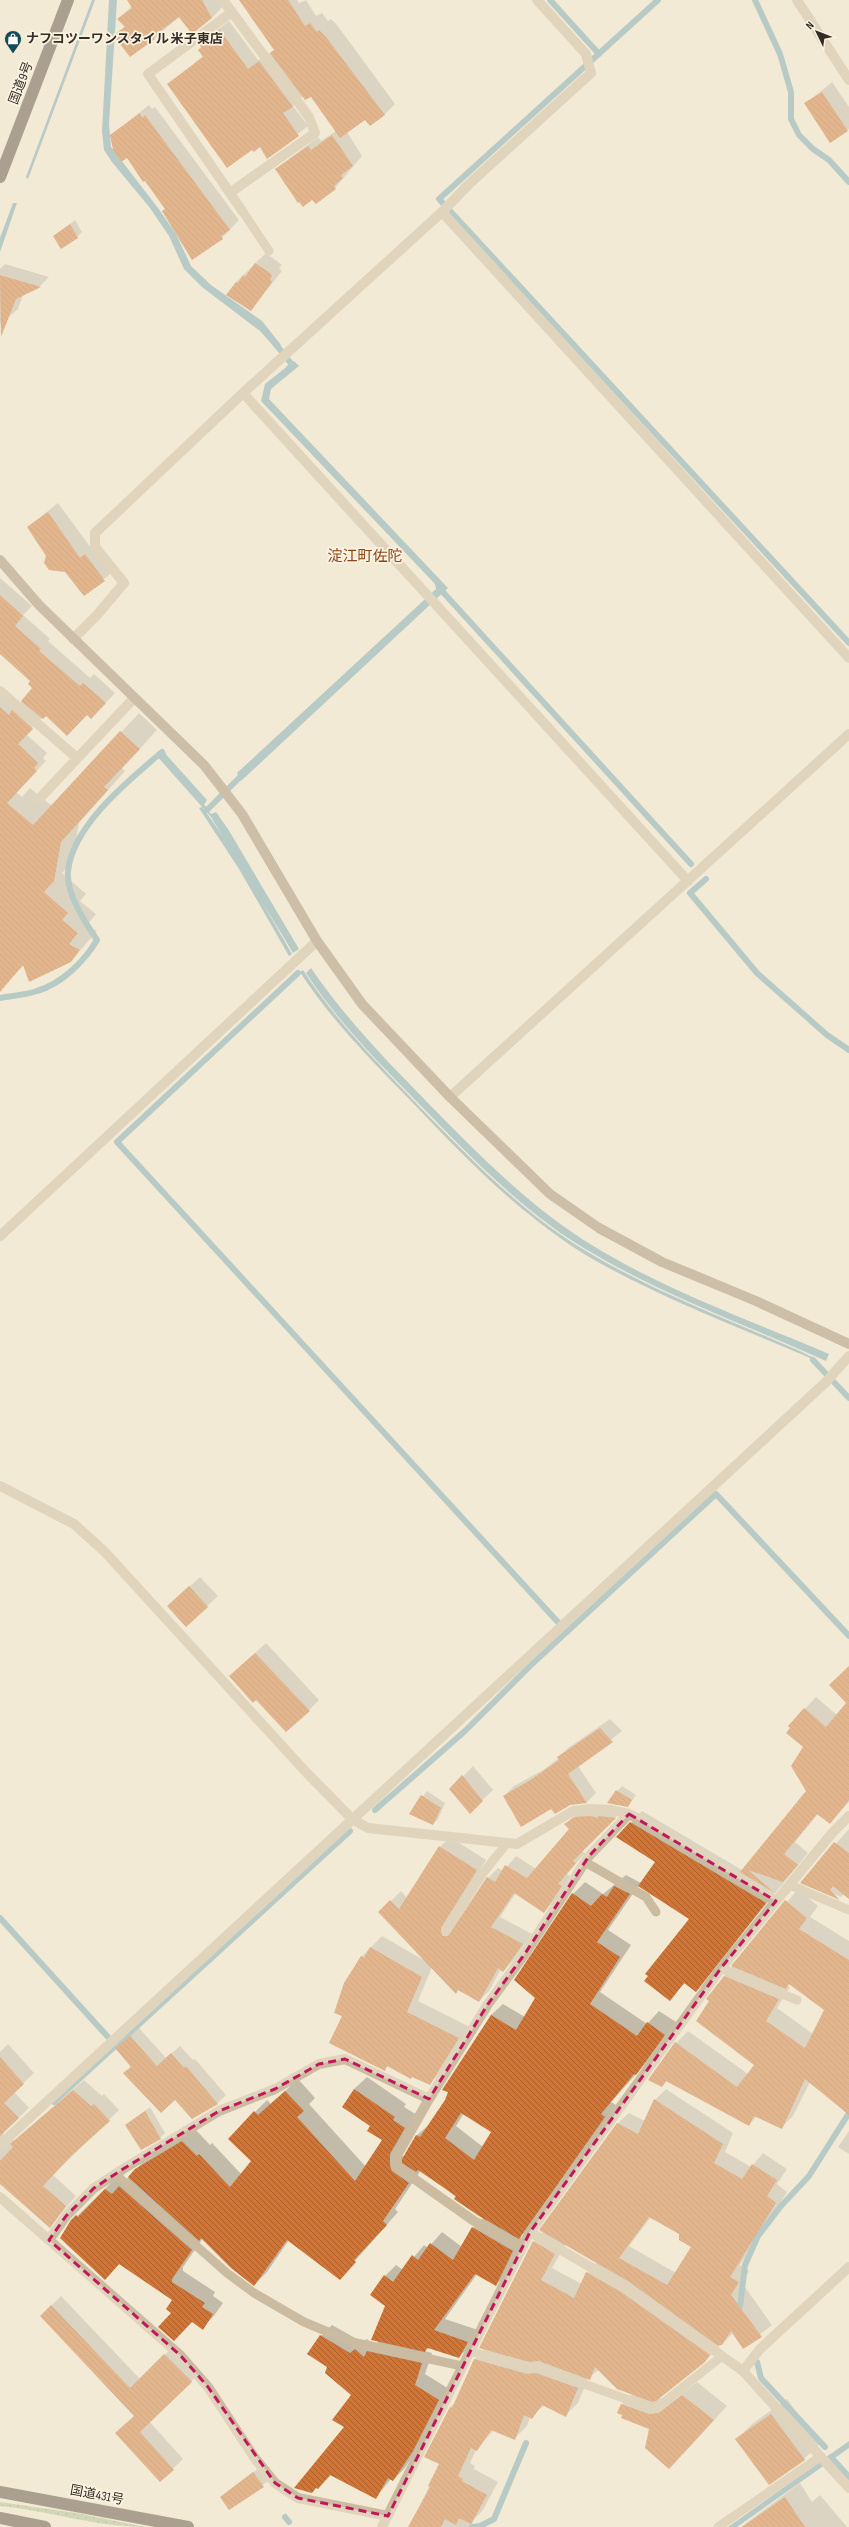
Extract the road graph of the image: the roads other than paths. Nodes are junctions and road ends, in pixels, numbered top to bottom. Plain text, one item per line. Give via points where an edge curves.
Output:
1 (68, 0) edge
2 (223, 0) edge
3 (537, 0) edge
4 (797, 0) edge
5 (232, 12) junction
6 (849, 80) edge
7 (0, 177) edge
8 (231, 192) junction
9 (244, 212) joint
10 (442, 212) junction
11 (269, 251) dead end
12 (243, 393) junction
13 (0, 560) edge
14 (73, 639) junction
15 (849, 658) edge
16 (0, 691) edge
17 (134, 698) junction
18 (849, 734) edge
19 (77, 758) junction
20 (39, 799) dead end
21 (688, 881) junction
22 (317, 941) junction
23 (450, 1098) junction
24 (0, 1236) edge
25 (849, 1344) edge
26 (849, 1356) edge
27 (0, 1486) edge
28 (629, 1814) junction
29 (849, 1816) edge
30 (352, 1819) junction
31 (507, 1843) junction
32 (585, 1862) junction
33 (790, 1885) junction
34 (776, 1901) junction
35 (849, 1910) edge
36 (656, 1912) dead end
37 (446, 1931) dead end
38 (721, 1968) junction
39 (797, 2000) dead end
40 (429, 2099) junction
41 (0, 2145) edge
42 (115, 2174) junction
43 (0, 2197) edge
44 (530, 2232) junction
45 (50, 2240) junction
46 (522, 2248) junction
47 (849, 2267) edge
48 (469, 2352) junction
49 (722, 2356) junction
50 (462, 2366) junction
51 (743, 2371) junction
52 (820, 2457) junction
53 (849, 2488) edge
54 (0, 2492) edge
55 (388, 2516) junction
56 (0, 2518) edge
57 (45, 2527) edge
58 (188, 2527) edge
59 (382, 2527) edge
60 (718, 2527) edge

1 - 7 highway, 国道9号
2 - 5 street
3 - 10 street via 586,54 591,73 469,184
4 - 6 street
5 - 8 street via 148,74
5 - 8 street via 309,117 315,133
8 - 9 street
9 - 11 lane
10 - 12 street
10 - 15 street
12 - 14 street via 95,533 95,547 124,583
12 - 21 street
13 - 14 street via 38,605
14 - 17 street
16 - 19 street
17 - 19 street
17 - 22 street via 204,765 242,814
18 - 21 street
19 - 20 street
21 - 23 street
22 - 23 street via 362,1004
22 - 24 street
23 - 25 street via 550,1194 599,1228 662,1262 756,1300
26 - 30 street via 826,1382
27 - 30 street via 74,1524 104,1551
28 - 31 street via 591,1809 573,1811 516,1844
28 - 32 street via 600,1842
28 - 34 street
29 - 33 street
30 - 31 street via 368,1828
30 - 41 street
31 - 37 lane via 478,1879
32 - 36 lane via 646,1897
32 - 40 street via 524,1955 488,2004
33 - 34 street
33 - 35 lane
34 - 38 street
38 - 39 lane
38 - 44 street
40 - 42 street via 345,2059 319,2064 275,2089 219,2111
40 - 46 street via 396,2157 396,2166 474,2221
42 - 45 street via 94,2188 66,2216
42 - 50 lane via 227,2273 254,2293 304,2322 352,2342
43 - 45 street
44 - 46 street
44 - 49 street via 625,2287
45 - 55 street via 180,2356 208,2387 274,2483 298,2498
46 - 48 street
47 - 51 street via 760,2349
48 - 49 lane via 529,2368 537,2367 651,2408 658,2407
48 - 50 street
49 - 51 street
50 - 55 street
51 - 52 street
52 - 53 street
52 - 60 lane
54 - 58 highway, 国道431号
55 - 59 street
56 - 57 highway

